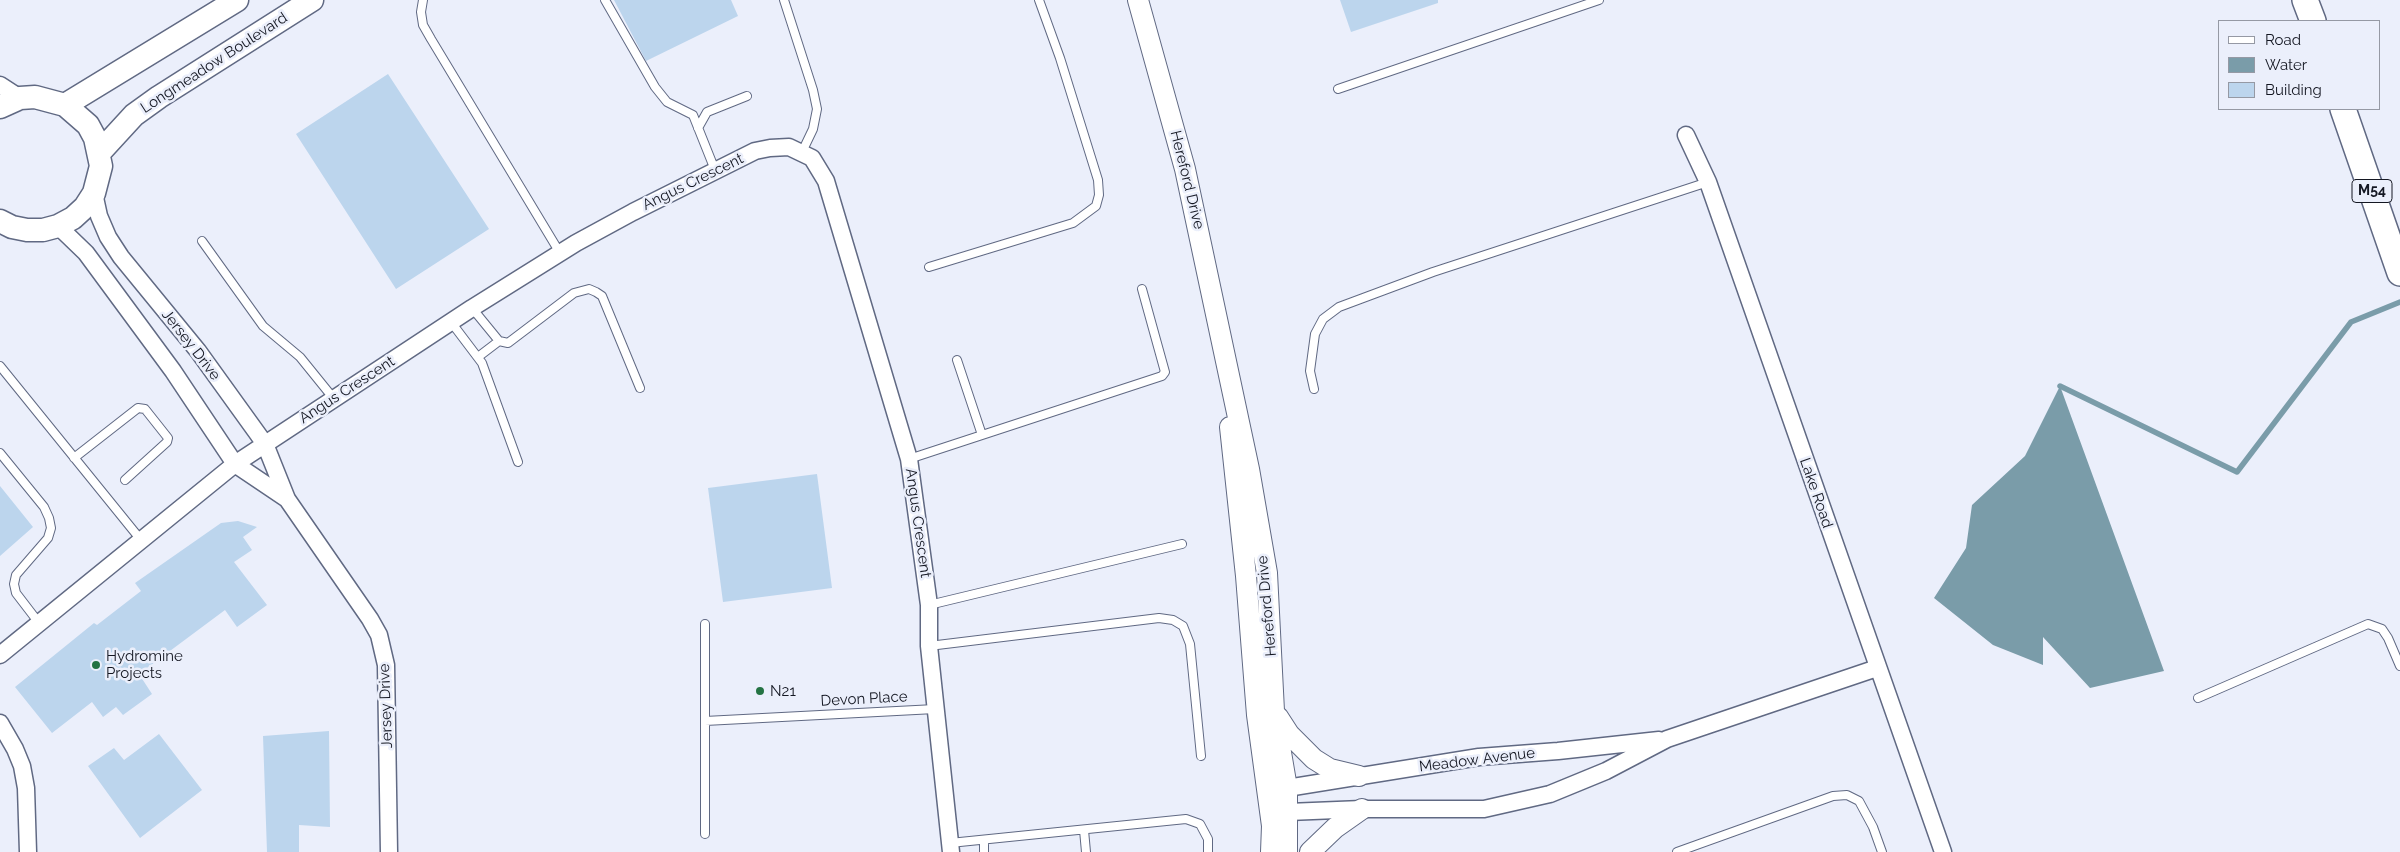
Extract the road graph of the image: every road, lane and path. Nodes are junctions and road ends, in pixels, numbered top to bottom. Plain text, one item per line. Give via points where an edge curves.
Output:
1 (237, 0) edge
2 (312, 0) edge
3 (423, 0) edge
4 (605, 0) edge
5 (784, 0) edge
6 (1039, 0) edge
7 (1138, 0) edge
8 (1599, 0) edge
9 (2306, 0) edge
10 (2313, 20) edge
11 (0, 85) edge
12 (1338, 89) dead end
13 (747, 96) dead end
14 (10, 103) edge
15 (65, 105) junction
16 (2343, 110) edge
17 (698, 128) junction
18 (1686, 135) dead end
19 (100, 152) junction
20 (802, 152) junction
21 (715, 170) junction
22 (1708, 182) junction
23 (94, 193) junction
24 (0, 221) edge
25 (58, 226) junction
26 (202, 241) dead end
27 (560, 253) junction
28 (929, 267) dead end
29 (2400, 273) edge
30 (1142, 289) dead end
31 (472, 308) junction
32 (451, 322) junction
33 (498, 341) junction
34 (478, 357) junction
35 (957, 360) dead end
36 (1226, 362) junction
37 (0, 366) edge
38 (640, 388) dead end
39 (1314, 389) dead end
40 (334, 399) junction
41 (982, 435) junction
42 (265, 444) junction
43 (0, 453) edge
44 (74, 458) junction
45 (909, 459) junction
46 (518, 462) dead end
47 (235, 464) junction
48 (125, 480) dead end
49 (287, 499) junction
50 (141, 540) junction
51 (1182, 544) dead end
52 (928, 605) junction
53 (39, 623) junction
54 (705, 624) dead end
55 (929, 646) junction
56 (0, 654) edge
57 (2400, 666) edge
58 (1876, 668) junction
59 (2198, 698) dead end
60 (935, 709) junction
61 (1274, 711) junction
62 (705, 721) junction
63 (0, 723) edge
64 (1667, 739) junction
65 (1201, 756) dead end
66 (1359, 776) junction
67 (1266, 779) junction
68 (1286, 800) junction
69 (1362, 809) junction
70 (1272, 826) junction
71 (1084, 830) junction
72 (705, 834) dead end
73 (984, 840) junction
74 (951, 847) edge
75 (28, 852) edge
76 (389, 852) edge
77 (984, 852) edge
78 (1086, 852) edge
79 (1208, 852) edge
80 (1271, 852) edge
81 (1287, 852) edge
82 (1310, 852) edge
83 (1677, 852) edge
84 (1882, 852) edge
85 (1943, 852) edge

1 - 15 main road
2 - 19 main road, Longmeadow Boulevard via 159,97 134,115
3 - 27 lane via 423,24 430,38
4 - 17 lane via 655,87 668,102 693,115
5 - 20 lane via 817,109 813,129
6 - 28 lane via 1098,180 1096,206 1073,224
7 - 36 street, Hereford Drive via 1185,169
8 - 12 lane
9 - 10 main road
11 - 14 street
13 - 17 lane via 707,112
14 - 15 main road via 35,97
15 - 19 main road via 88,125
16 - 29 main road, M54
17 - 21 lane
18 - 22 street, Lake Road
19 - 23 main road via 101,166
20 - 21 street, Angus Crescent via 789,147 755,151
20 - 45 street, Angus Crescent via 812,158 826,182
21 - 27 street, Angus Crescent
22 - 39 lane via 1433,272 1339,307 1324,319 1315,334 1310,371
22 - 58 street, Lake Road
23 - 25 main road via 85,207
23 - 42 street, Jersey Drive via 99,216 121,258 198,351
24 - 25 main road via 28,230
25 - 47 street, Jersey Drive via 92,261 173,371
26 - 40 lane via 262,326 300,357
27 - 31 street, Angus Crescent
30 - 41 lane via 1165,372 1162,376
31 - 32 street, Angus Crescent
31 - 33 lane
32 - 34 lane
32 - 40 street, Angus Crescent
33 - 34 lane
33 - 38 lane via 508,343 565,299 589,289 602,296
34 - 46 lane
35 - 41 lane
36 - 61 street, Hereford Drive via 1250,469 1267,573
36 - 67 street, Hereford Drive via 1232,462
37 - 44 lane
40 - 42 street, Angus Crescent
41 - 45 lane
42 - 47 street, Angus Crescent
42 - 49 street, Jersey Drive
43 - 53 lane via 44,507 52,528 48,538 16,575 14,584
44 - 48 lane via 138,408 145,409 168,442
44 - 50 lane
45 - 52 street, Angus Crescent
47 - 49 street, Jersey Drive
47 - 50 street, Angus Crescent
49 - 76 street, Jersey Drive via 370,619 384,652
50 - 53 street, Angus Crescent
51 - 52 lane
52 - 55 street, Angus Crescent
53 - 56 street, Angus Crescent
54 - 62 lane
55 - 60 street, Angus Crescent
55 - 65 lane via 1159,618 1173,620 1183,626 1190,644
57 - 59 lane via 2382,629 2368,624
58 - 64 street, Meadow Avenue
58 - 85 street, Lake Road
60 - 62 lane, Devon Place
60 - 74 street, Angus Crescent
61 - 66 street via 1289,734 1314,759 1330,768
61 - 68 street, Hereford Drive
62 - 72 lane
63 - 75 street via 22,766
64 - 66 street, Meadow Avenue via 1479,758
64 - 69 street, Meadow Avenue via 1606,771 1550,794 1484,809
66 - 68 street, Meadow Avenue
67 - 68 street
67 - 70 street, Hereford Drive
68 - 69 street, Meadow Avenue via 1329,810
68 - 70 street
68 - 81 street, Hereford Drive
69 - 82 street via 1335,828
70 - 80 street, Hereford Drive
71 - 73 lane
71 - 78 lane
71 - 79 lane via 1186,819 1200,824 1208,840
73 - 74 lane
73 - 77 lane
83 - 84 lane via 1833,796 1848,795 1859,801

